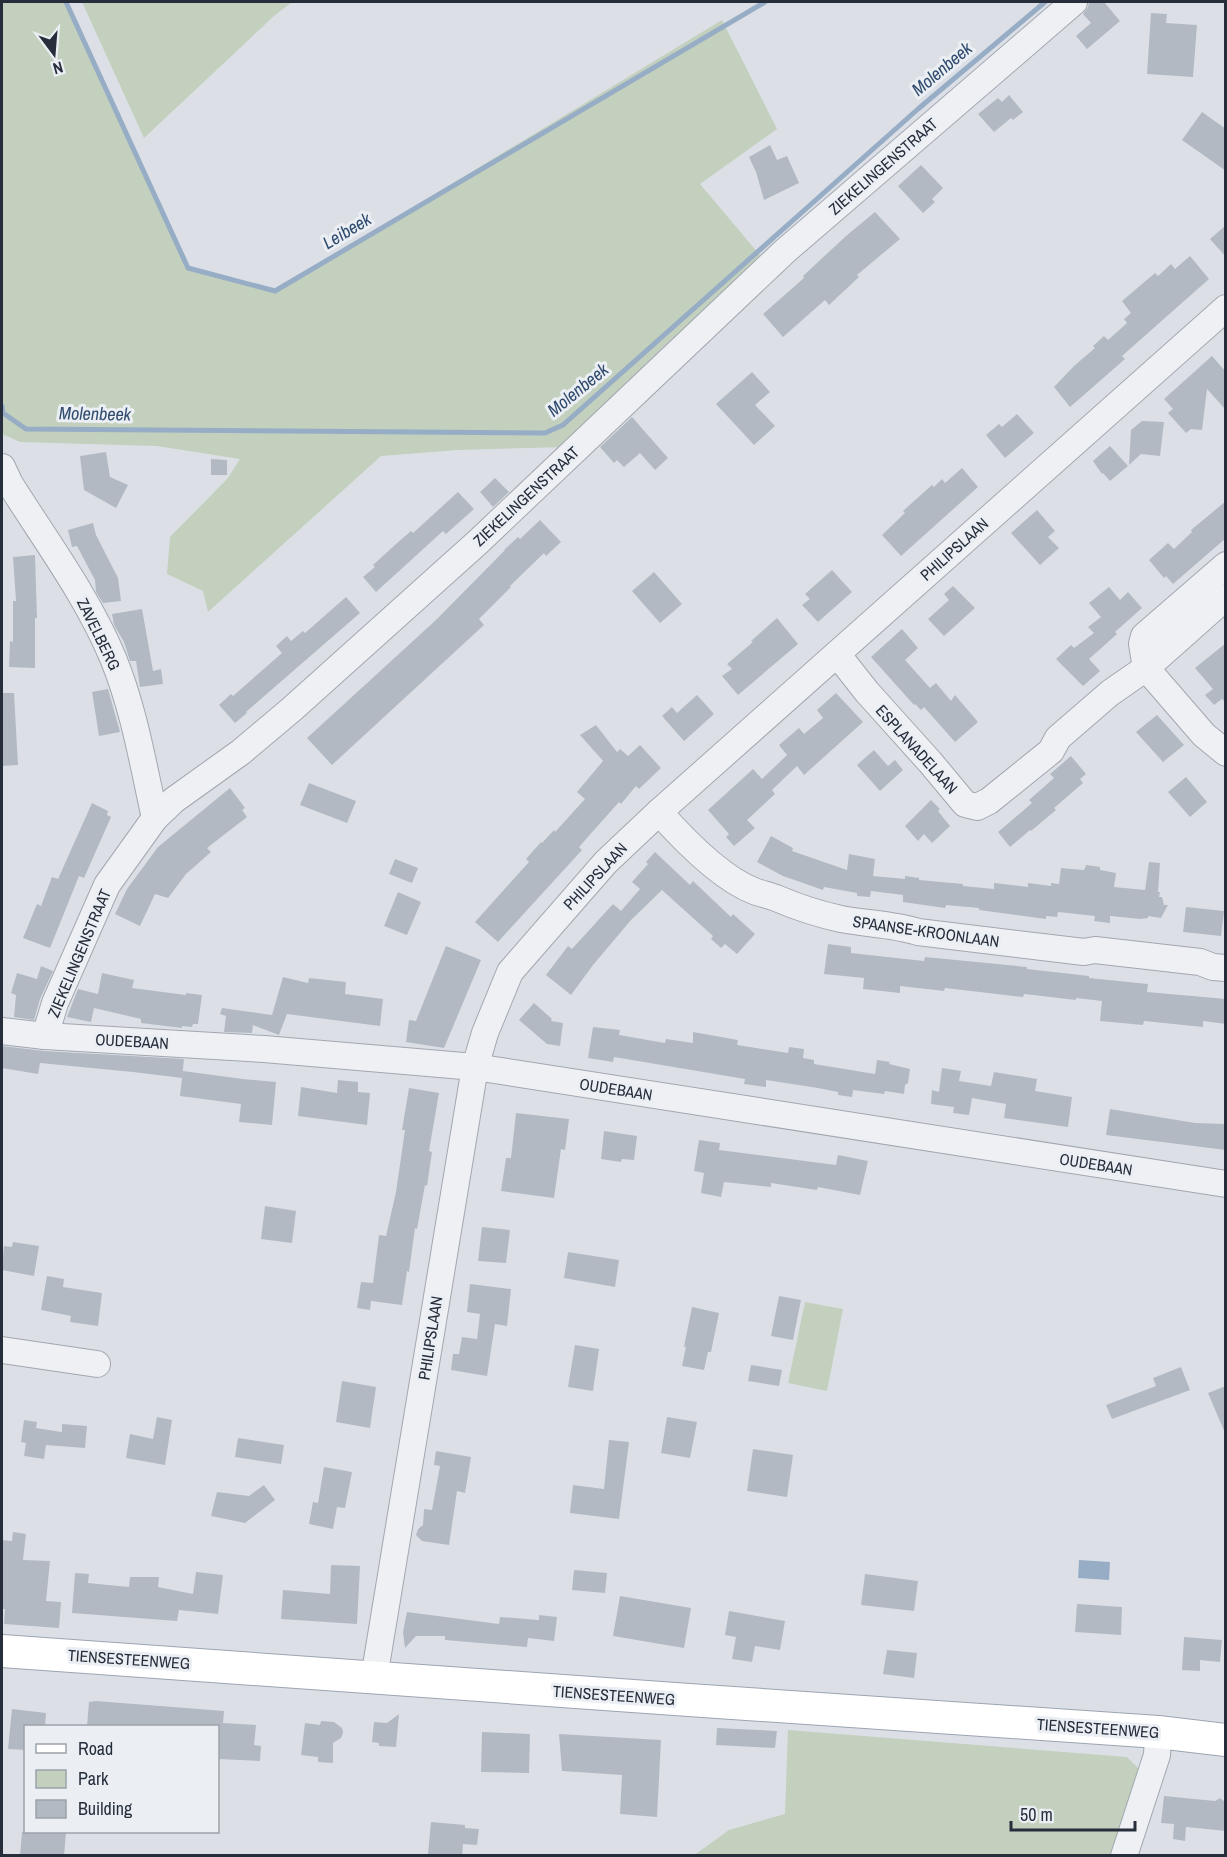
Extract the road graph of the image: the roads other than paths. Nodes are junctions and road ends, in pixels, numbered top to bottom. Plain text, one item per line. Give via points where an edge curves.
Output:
1 (1074, 2) edge
2 (1226, 308) edge
3 (2, 467) edge
4 (1226, 564) edge
5 (1226, 597) edge
6 (837, 654) junction
7 (1146, 668) junction
8 (1226, 753) edge
9 (659, 812) junction
10 (155, 818) junction
11 (1226, 968) edge
12 (2, 1031) edge
13 (45, 1036) junction
14 (475, 1067) junction
15 (1226, 1184) edge
16 (2, 1350) edge
17 (97, 1364) dead end
18 (2, 1651) edge
19 (374, 1678) junction
20 (1158, 1732) junction
21 (1226, 1740) edge
22 (1124, 1856) edge

1 - 10 street, ZIEKELINGENSTRAAT via 785,251 478,542 292,709
2 - 6 street, PHILIPSLAAN
3 - 10 street, ZAVELBERG via 89,610 113,658 128,701
4 - 7 street via 1144,636
5 - 7 street, ESPLANADELAAN
6 - 7 street, ESPLANADELAAN via 965,804 977,807 1051,751 1058,738
6 - 9 street, PHILIPSLAAN
7 - 8 street via 1204,735
9 - 11 street, SPAANSE-KROONLAAN via 701,855 730,877 753,891 821,914 918,932
9 - 14 street, PHILIPSLAAN via 606,862 510,972
10 - 13 street, ZIEKELINGENSTRAAT via 107,885 55,1003
12 - 13 street, OUDEBAAN
13 - 14 street, OUDEBAAN
14 - 15 street, OUDEBAAN
14 - 19 street, PHILIPSLAAN
16 - 17 street
18 - 19 main road, TIENSESTEENWEG
19 - 20 main road, TIENSESTEENWEG
20 - 21 main road, TIENSESTEENWEG
20 - 22 street via 1157,1755

